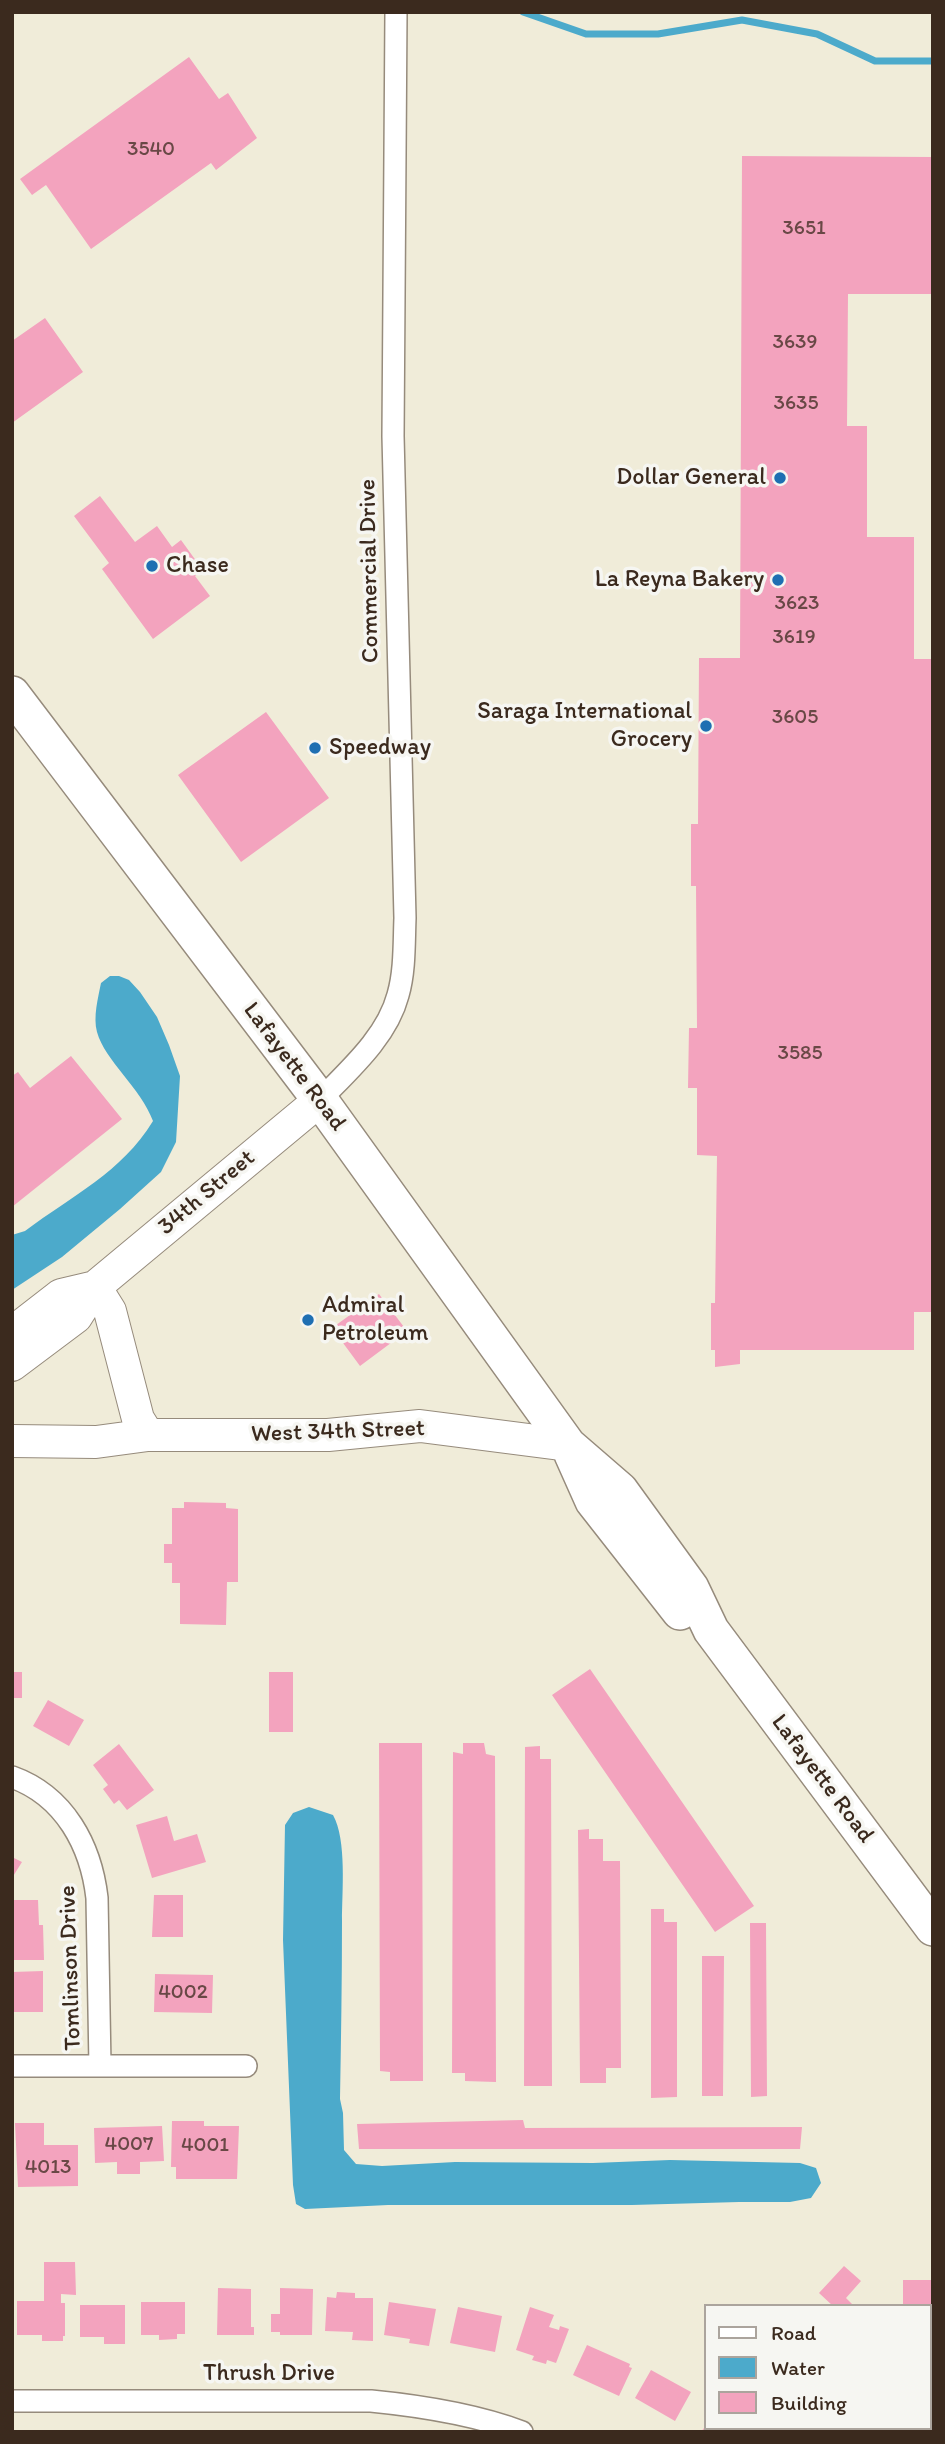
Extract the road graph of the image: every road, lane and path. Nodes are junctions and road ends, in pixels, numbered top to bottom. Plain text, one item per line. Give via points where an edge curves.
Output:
1 (396, 12) edge
2 (12, 695) edge
3 (320, 1100) junction
4 (95, 1287) junction
5 (12, 1333) edge
6 (12, 1365) edge
7 (148, 1435) junction
8 (12, 1441) edge
9 (568, 1445) junction
10 (12, 1777) edge
11 (933, 1928) edge
12 (12, 2066) edge
13 (100, 2066) junction
14 (246, 2066) dead end
15 (12, 2401) edge
16 (522, 2432) edge

1 - 3 street, Commercial Drive via 393,436 405,918 402,974 398,998 384,1026
2 - 3 main road, Lafayette Road
3 - 4 street, 34th Street
3 - 9 main road, Lafayette Road
4 - 5 street via 61,1295
4 - 6 street via 76,1317
4 - 7 street via 110,1311 138,1419
7 - 8 street, West 34th Street via 96,1442
7 - 9 street, West 34th Street via 328,1435 420,1426
9 - 11 main road, Lafayette Road via 586,1491 608,1522 692,1626 711,1630
10 - 13 street, Tomlinson Drive via 56,1804 88,1852 97,1898
12 - 13 street
13 - 14 street
15 - 16 street, Thrush Drive via 360,2401 427,2408

